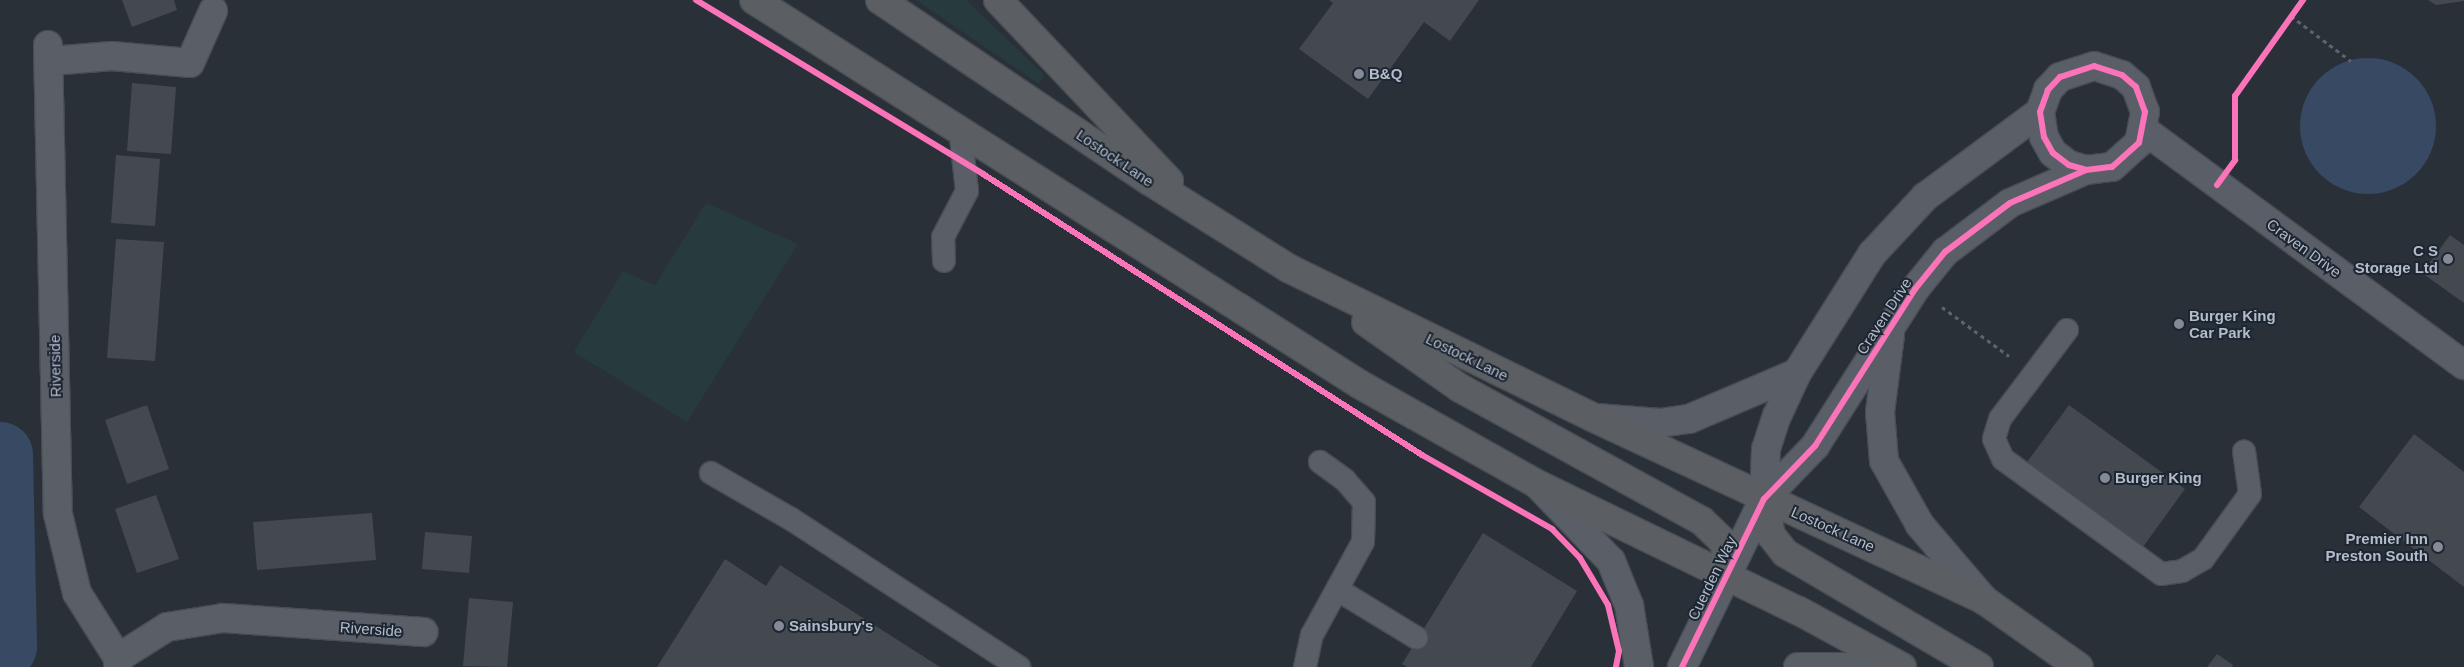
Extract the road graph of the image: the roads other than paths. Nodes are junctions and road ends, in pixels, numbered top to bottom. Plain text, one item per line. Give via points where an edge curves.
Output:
1 (754, 0) edge
2 (880, 0) edge
3 (998, 0) edge
4 (771, 8) edge
5 (213, 12) dead end
6 (2040, 112) junction
7 (960, 129) junction
8 (2144, 130) junction
9 (2086, 170) junction
10 (1197, 210) junction
11 (944, 261) dead end
12 (1288, 268) junction
13 (1891, 326) junction
14 (2067, 330) dead end
15 (2464, 365) edge
16 (1797, 373) junction
17 (1592, 417) junction
18 (2244, 451) dead end
19 (1320, 462) dead end
20 (711, 473) dead end
21 (1537, 484) junction
22 (1764, 499) junction
23 (1727, 576) junction
24 (1338, 590) junction
25 (1984, 600) junction
26 (424, 632) dead end
27 (1417, 638) dead end
28 (118, 662) edge
29 (1019, 667) edge
30 (1305, 667) edge
31 (1639, 667) edge
32 (1682, 667) edge
33 (1798, 667) edge
34 (1870, 667) edge
35 (1902, 667) edge
36 (1980, 667) edge
37 (2079, 667) edge

1 - 4 highway
2 - 10 highway, Lostock Lane
3 - 10 highway
4 - 7 highway
5 - 28 street, Riverside via 190,63 49,53 58,514 77,593
6 - 8 street via 2048,90 2060,77 2094,66 2122,75 2136,87 2145,112
6 - 9 street via 2044,137 2053,153 2069,165
6 - 16 street via 1900,221 1872,254
7 - 11 lane via 967,191 943,237
7 - 21 highway via 1360,384
8 - 9 street via 2128,157 2112,167
8 - 15 street, Craven Drive
9 - 13 street, Craven Drive via 2010,203 1945,252
10 - 12 highway, Lostock Lane
12 - 17 highway, Lostock Lane
12 - 23 highway via 1460,388 1702,521 1725,543
13 - 22 street, Craven Drive via 1815,446
13 - 25 street, Craven Drive via 1880,412 1884,461 1920,525
14 - 18 lane via 2000,419 1994,440 2003,459 2161,574 2182,571 2203,559 2250,494
16 - 17 street via 1689,419 1660,423
16 - 22 street via 1766,448
17 - 22 highway, Lostock Lane
19 - 24 lane via 1345,480 1364,502 1363,542
20 - 29 lane via 791,519
21 - 23 highway
21 - 31 street via 1611,561 1629,605
22 - 23 street, Cuerden Way
22 - 25 highway, Lostock Lane
22 - 36 highway via 1771,535 1785,553
23 - 32 street, Cuerden Way
23 - 35 highway
24 - 27 lane
24 - 30 lane via 1312,635
25 - 37 highway, Lostock Lane
26 - 28 street, Riverside via 223,618 167,627
33 - 34 street

